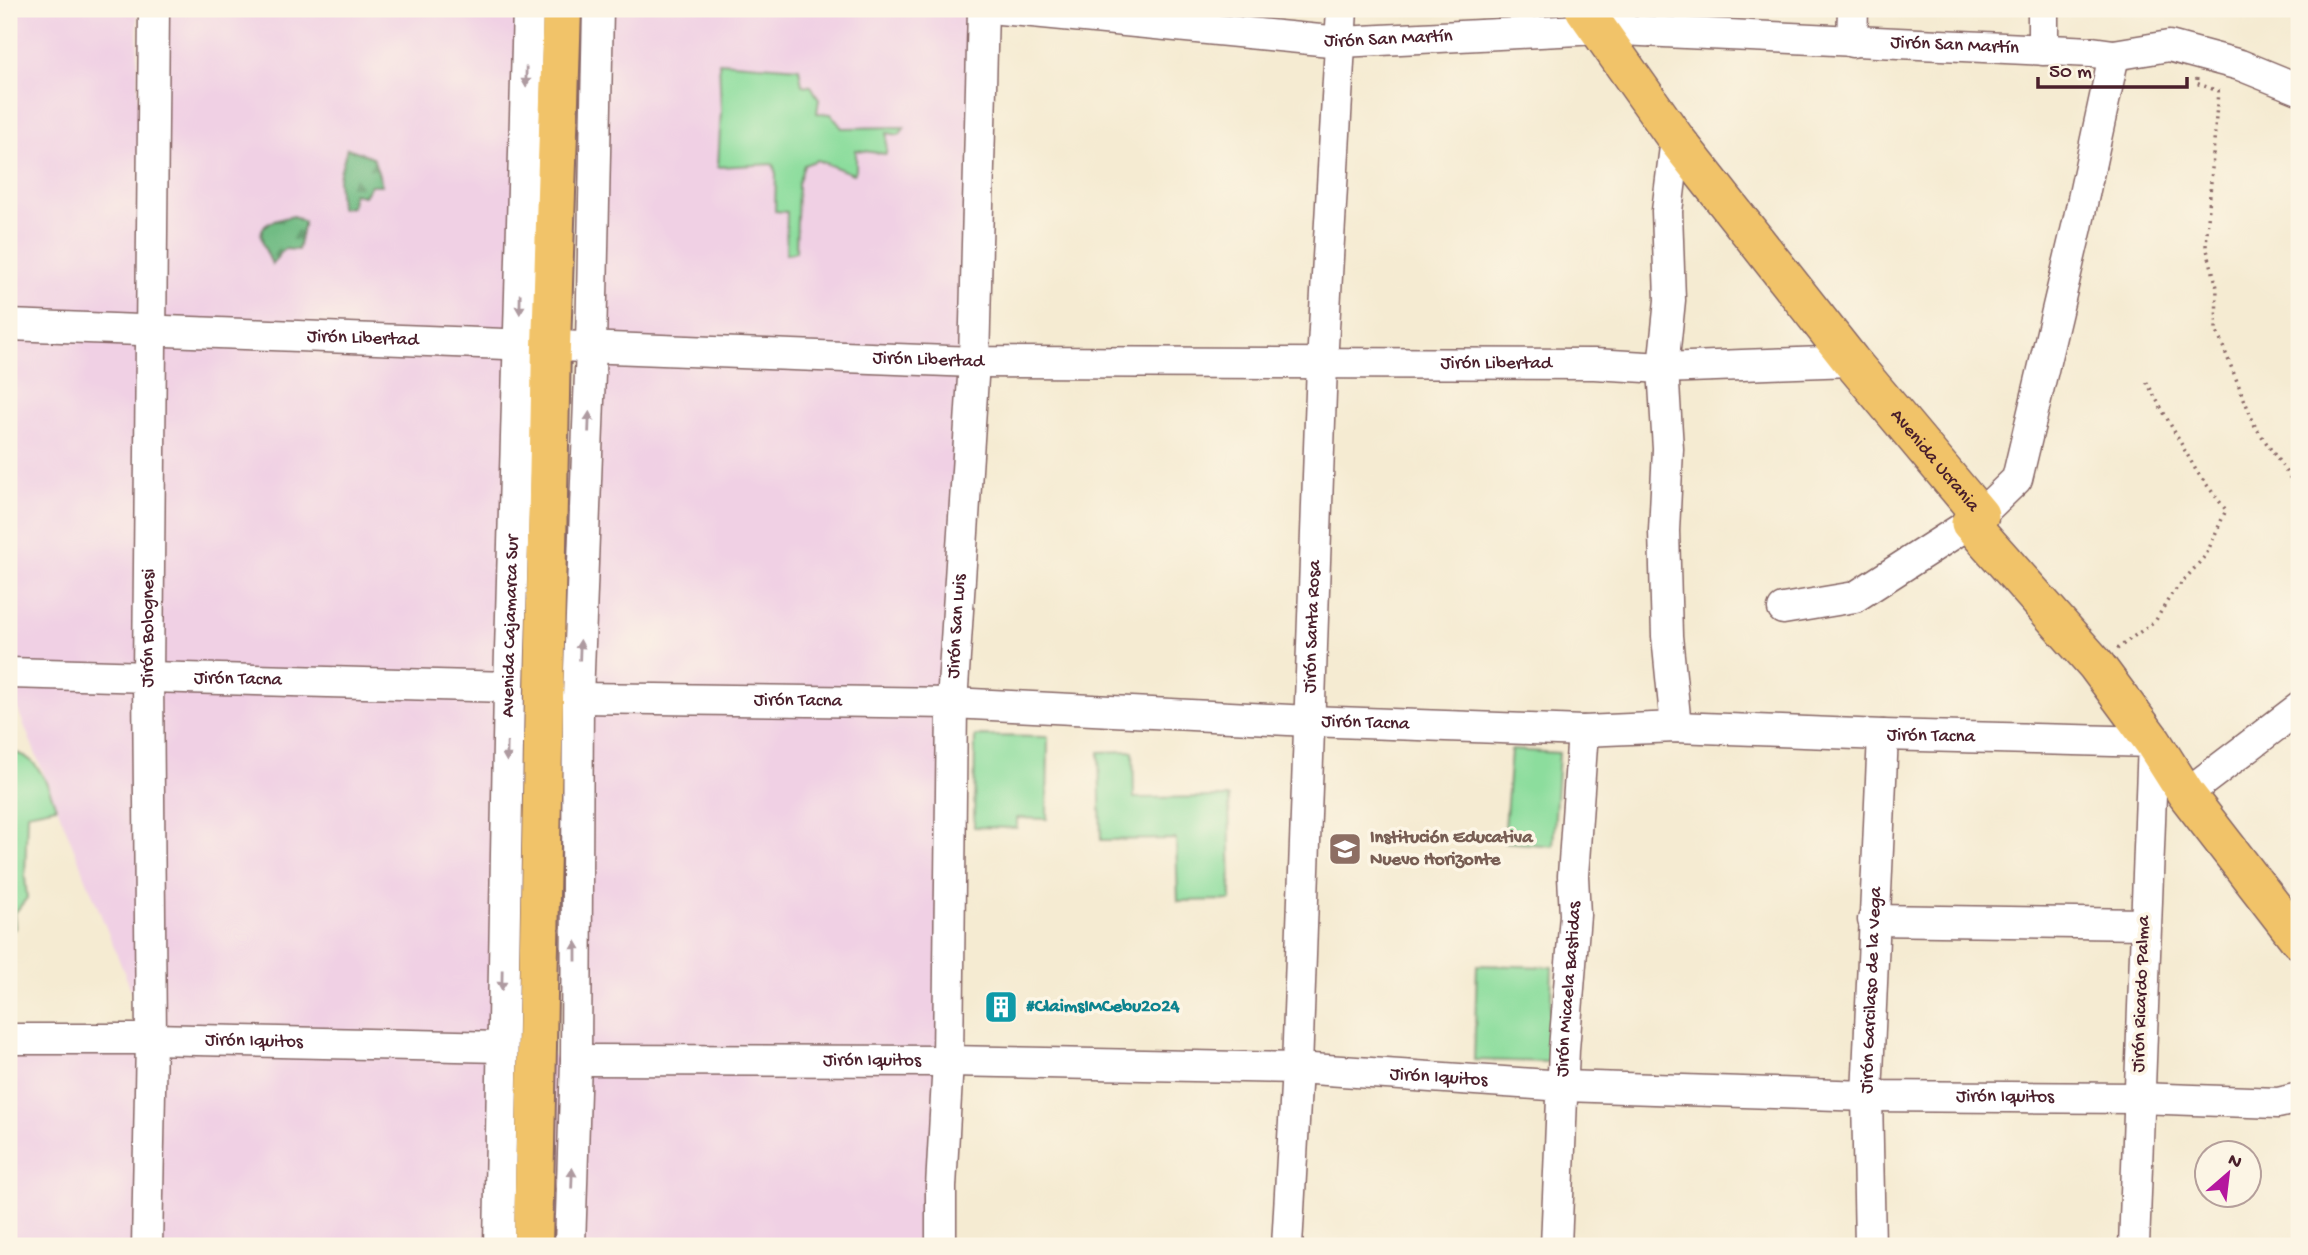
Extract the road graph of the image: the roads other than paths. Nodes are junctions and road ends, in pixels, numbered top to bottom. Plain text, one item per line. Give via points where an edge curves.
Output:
1 (155, 9) edge
2 (528, 9) edge
3 (562, 9) edge
4 (598, 9) edge
5 (983, 9) edge
6 (1000, 9) edge
7 (1342, 9) edge
8 (1853, 9) edge
9 (2042, 9) edge
10 (1592, 19) edge
11 (1665, 20) edge
12 (1341, 42) junction
13 (1852, 42) junction
14 (2043, 50) junction
15 (2114, 55) junction
16 (2299, 89) edge
17 (1676, 139) junction
18 (9, 326) edge
19 (151, 331) junction
20 (535, 346) junction
21 (592, 346) junction
22 (1851, 361) junction
23 (974, 362) junction
24 (1322, 364) junction
25 (1664, 368) junction
26 (1975, 519) junction
27 (1783, 609) dead end
28 (9, 673) edge
29 (148, 677) junction
30 (509, 687) junction
31 (578, 698) junction
32 (952, 702) junction
33 (2299, 708) edge
34 (1309, 721) junction
35 (1676, 727) junction
36 (1583, 731) junction
37 (1883, 735) junction
38 (2153, 742) junction
39 (2186, 794) junction
40 (1873, 920) junction
41 (2145, 924) junction
42 (2299, 940) edge
43 (9, 1039) edge
44 (151, 1039) junction
45 (501, 1047) junction
46 (576, 1060) junction
47 (948, 1062) junction
48 (1297, 1068) junction
49 (1564, 1086) junction
50 (1867, 1096) junction
51 (2138, 1098) junction
52 (2299, 1098) edge
53 (147, 1246) edge
54 (499, 1246) edge
55 (533, 1246) edge
56 (570, 1246) edge
57 (941, 1246) edge
58 (1287, 1246) edge
59 (1556, 1246) edge
60 (1870, 1246) edge
61 (2134, 1246) edge

1 - 19 street, Jirón Bolognesi
2 -> 20 street, Avenida Cajamarca Sur
3 - 20 highway
4 - 21 street
5 - 23 street, Jirón San Luis
6 - 12 street, Jirón San Martín
7 - 12 street, Jirón Santa Rosa
8 - 13 street
9 - 14 street
10 - 11 street, Jirón San Martín
10 - 12 street, Jirón San Martín
10 - 17 main road, Avenida Ucrania
11 - 13 street, Jirón San Martín
12 - 24 street, Jirón Santa Rosa
13 - 14 street, Jirón San Martín
14 - 15 street, Jirón San Martín
15 - 16 street, Jirón San Martín via 2169,46 2240,65
15 - 26 street via 2017,479
17 - 22 main road, Avenida Ucrania
17 - 25 street via 1667,211 1670,300
18 - 19 street, Jirón Libertad
19 - 20 street, Jirón Libertad
19 - 29 street, Jirón Bolognesi
20 - 21 street, Jirón Libertad
20 - 30 street, Avenida Cajamarca Sur
20 - 55 highway
21 - 23 street, Jirón Libertad
31 -> 21 street
22 - 25 street, Jirón Libertad
22 - 26 main road, Avenida Ucrania
23 - 24 street, Jirón Libertad
23 - 32 street, Jirón San Luis
24 - 25 street, Jirón Libertad
24 - 34 street, Jirón Santa Rosa
25 - 35 street via 1667,636
26 - 27 street via 1855,597
26 - 38 main road, Avenida Ucrania
28 - 29 street, Jirón Tacna
29 - 30 street, Jirón Tacna
29 - 44 street, Jirón Bolognesi
30 -> 45 street, Avenida Cajamarca Sur
31 - 32 street, Jirón Tacna
46 -> 31 street
32 - 34 street, Jirón Tacna
32 - 47 street, Jirón San Luis
33 - 39 street
34 - 36 street, Jirón Tacna
34 - 48 street, Jirón Santa Rosa
35 - 36 street, Jirón Tacna
35 - 37 street, Jirón Tacna
36 - 49 street, Jirón Micaela Bastidas
37 - 38 street, Jirón Tacna
37 - 40 street, Jirón Garcilaso de la Vega
38 - 39 main road, Avenida Ucrania
38 - 41 street, Jirón Ricardo Palma
39 - 42 main road, Avenida Ucrania
40 - 41 street
40 - 50 street, Jirón Garcilaso de la Vega
41 - 51 street, Jirón Ricardo Palma
43 - 44 street, Jirón Iquitos
44 - 45 street, Jirón Iquitos
44 - 53 street, Jirón Bolognesi
45 - 54 street, Avenida Cajamarca Sur
46 - 47 street, Jirón Iquitos
56 -> 46 street
47 - 48 street, Jirón Iquitos
47 - 57 street, Jirón San Luis
48 - 49 street, Jirón Iquitos
48 - 58 street, Jirón Santa Rosa
49 - 50 street, Jirón Iquitos
49 - 59 street, Jirón Micaela Bastidas
50 - 51 street, Jirón Iquitos
50 - 60 street, Jirón Garcilaso de la Vega
51 - 52 street, Jirón Iquitos via 2278,1103
51 - 61 street, Jirón Ricardo Palma

